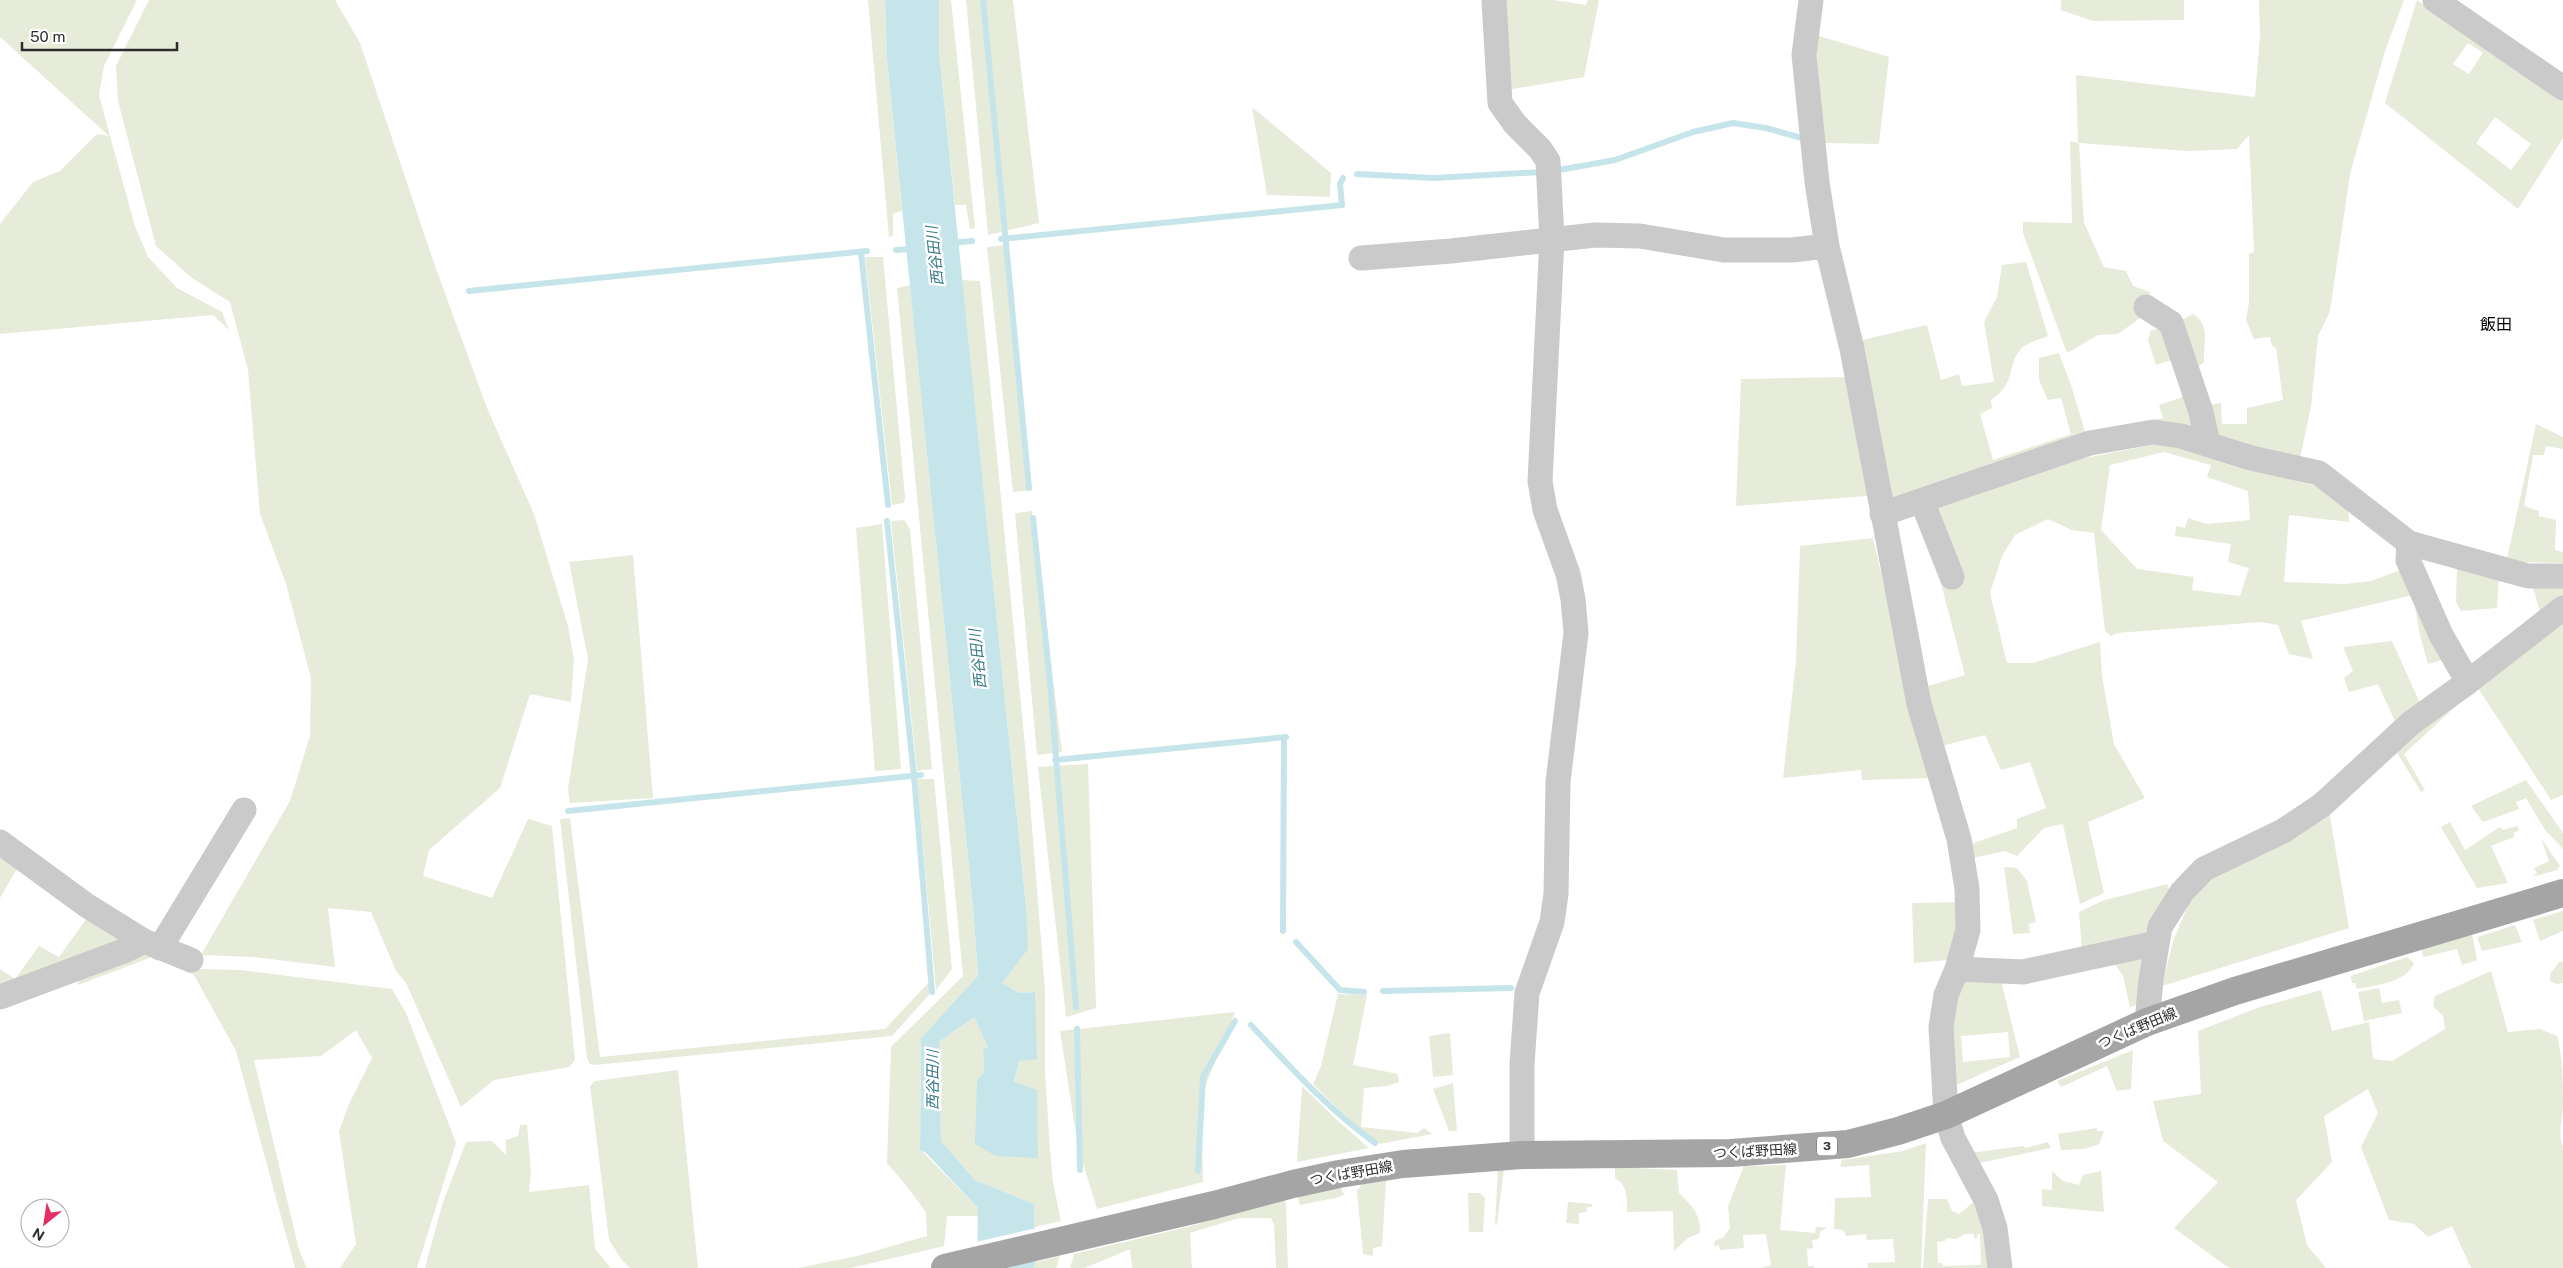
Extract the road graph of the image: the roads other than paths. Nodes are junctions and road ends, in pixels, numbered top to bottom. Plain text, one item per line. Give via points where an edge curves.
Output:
1 (1494, 0) edge
2 (1812, 0) edge
3 (2434, 0) edge
4 (2563, 88) edge
5 (1552, 239) junction
6 (1827, 246) junction
7 (1361, 258) dead end
8 (2146, 307) dead end
9 (2208, 444) junction
10 (1922, 501) junction
11 (1882, 514) junction
12 (2409, 543) junction
13 (2563, 576) edge
14 (1952, 577) dead end
15 (2563, 608) edge
16 (2468, 682) junction
17 (244, 810) dead end
18 (0, 842) edge
19 (2563, 893) edge
20 (2157, 943) junction
21 (152, 945) junction
22 (190, 960) dead end
23 (1957, 969) junction
24 (0, 997) edge
25 (2147, 1022) junction
26 (1946, 1114) junction
27 (1522, 1155) junction
28 (951, 1266) edge
29 (2000, 1268) edge

1 - 5 street via 1500,103 1548,161
2 - 6 street via 1804,55
3 - 4 street
5 - 6 street via 1595,235 1640,236 1724,250 1792,250
5 - 7 street
5 - 27 street via 1540,481 1545,510 1570,583 1576,633 1558,782 1556,894 1552,922 1527,993 1522,1064
6 - 11 street via 1852,349
8 - 9 street via 2171,323 2201,412
9 - 10 street via 2153,432 2090,443
9 - 12 street via 2251,458 2319,473
10 - 11 street
10 - 14 street
11 - 23 street via 1918,704 1964,866 1968,930
12 - 13 street via 2528,576
12 - 16 street via 2408,560 2441,635
15 - 16 street
16 - 20 street via 2411,723 2322,805 2283,831 2204,869 2182,892 2160,927
17 - 21 street
18 - 21 street via 86,906
19 - 25 main road, つくば野田線 / 3 via 2235,990
20 - 23 street via 2023,972
20 - 25 street
21 - 22 street
21 - 24 street via 126,950
23 - 26 street via 1946,995 1941,1027
25 - 26 main road, つくば野田線 / 3
26 - 27 main road, つくば野田線 / 3 via 1848,1144 1731,1153
26 - 29 street via 1953,1138 1986,1200 1995,1228
27 - 28 main road, つくば野田線 / 3 via 1429,1161 1339,1174

